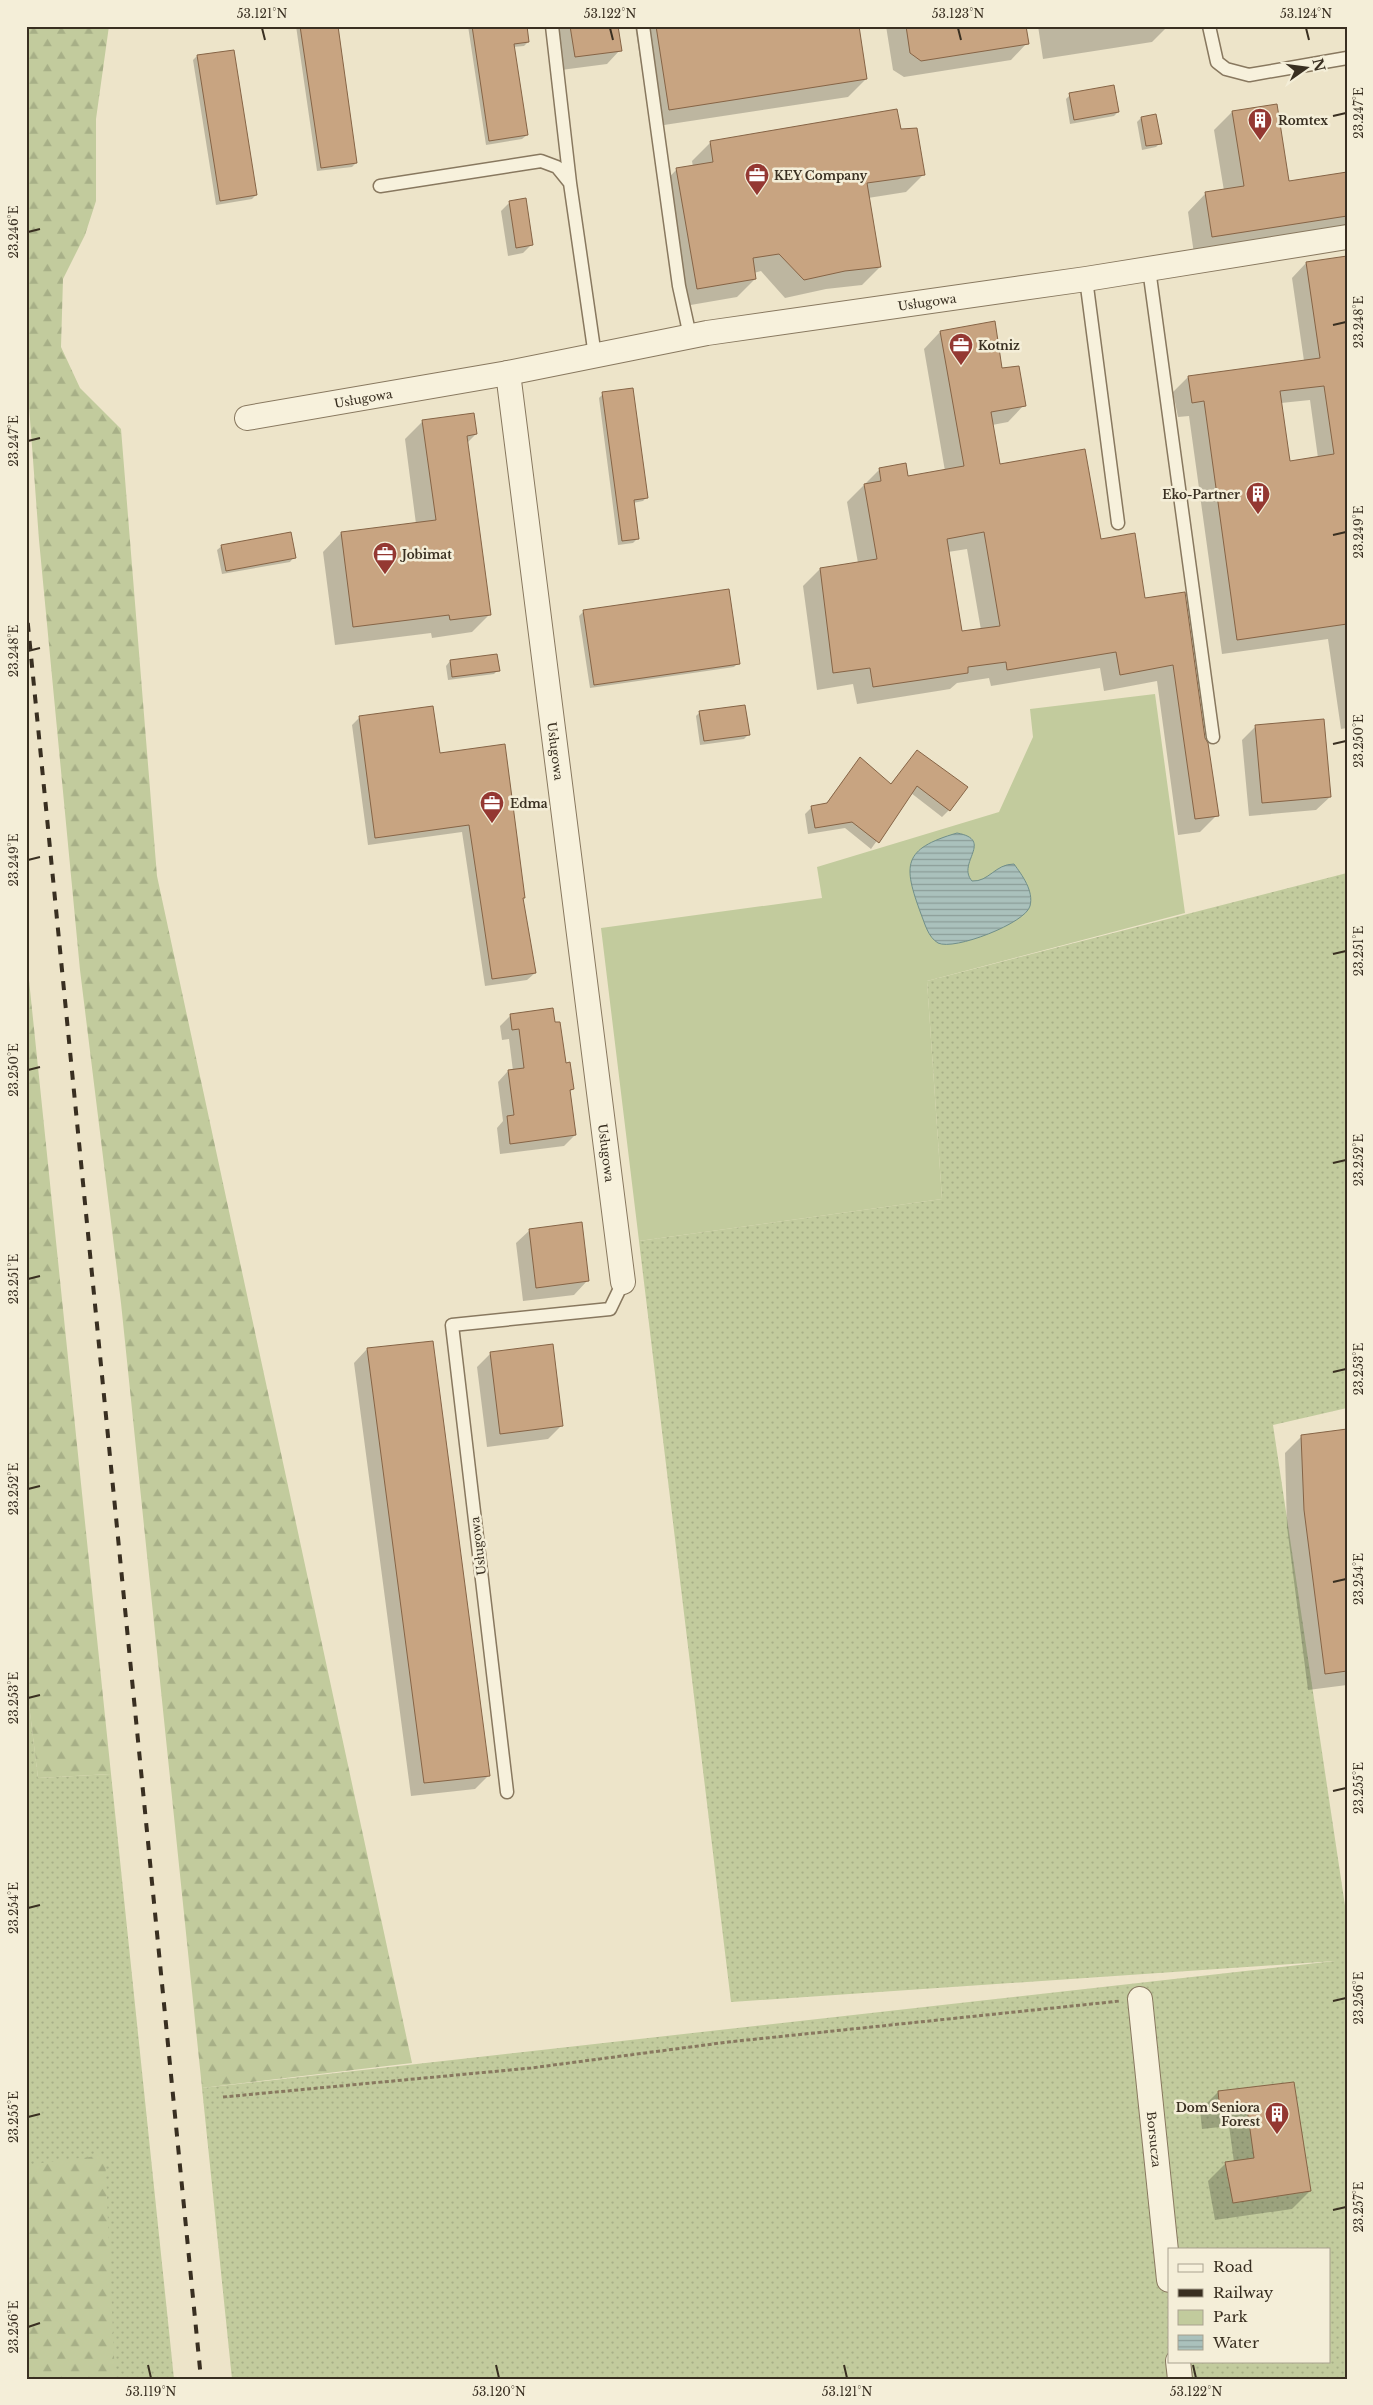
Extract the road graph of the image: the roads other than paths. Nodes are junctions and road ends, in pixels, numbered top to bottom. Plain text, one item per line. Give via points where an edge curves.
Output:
1 (552, 26) edge
2 (643, 26) edge
3 (1209, 26) edge
4 (1347, 58) edge
5 (570, 183) junction
6 (380, 186) dead end
7 (1347, 237) edge
8 (1149, 269) junction
9 (1086, 279) junction
10 (690, 336) junction
11 (594, 356) junction
12 (508, 373) junction
13 (247, 418) dead end
14 (1118, 524) dead end
15 (1213, 737) dead end
16 (623, 1282) joint
17 (507, 1792) dead end
18 (1140, 1999) road end
19 (1168, 2270) edge
20 (1178, 2362) edge
21 (1180, 2379) edge

1 - 5 lane
2 - 10 lane
3 - 4 lane via 1217,62 1226,69 1249,75
5 - 6 lane via 557,167 541,161
5 - 11 lane
7 - 8 street, Usługowa
8 - 9 street, Usługowa
8 - 15 lane
9 - 10 street, Usługowa
9 - 14 lane
10 - 11 street, Usługowa
11 - 12 street, Usługowa
12 - 13 street, Usługowa
12 - 16 street, Usługowa
16 - 17 lane, Usługowa via 610,1309 452,1326
18 - 19 street, Borsucza
20 - 21 street

